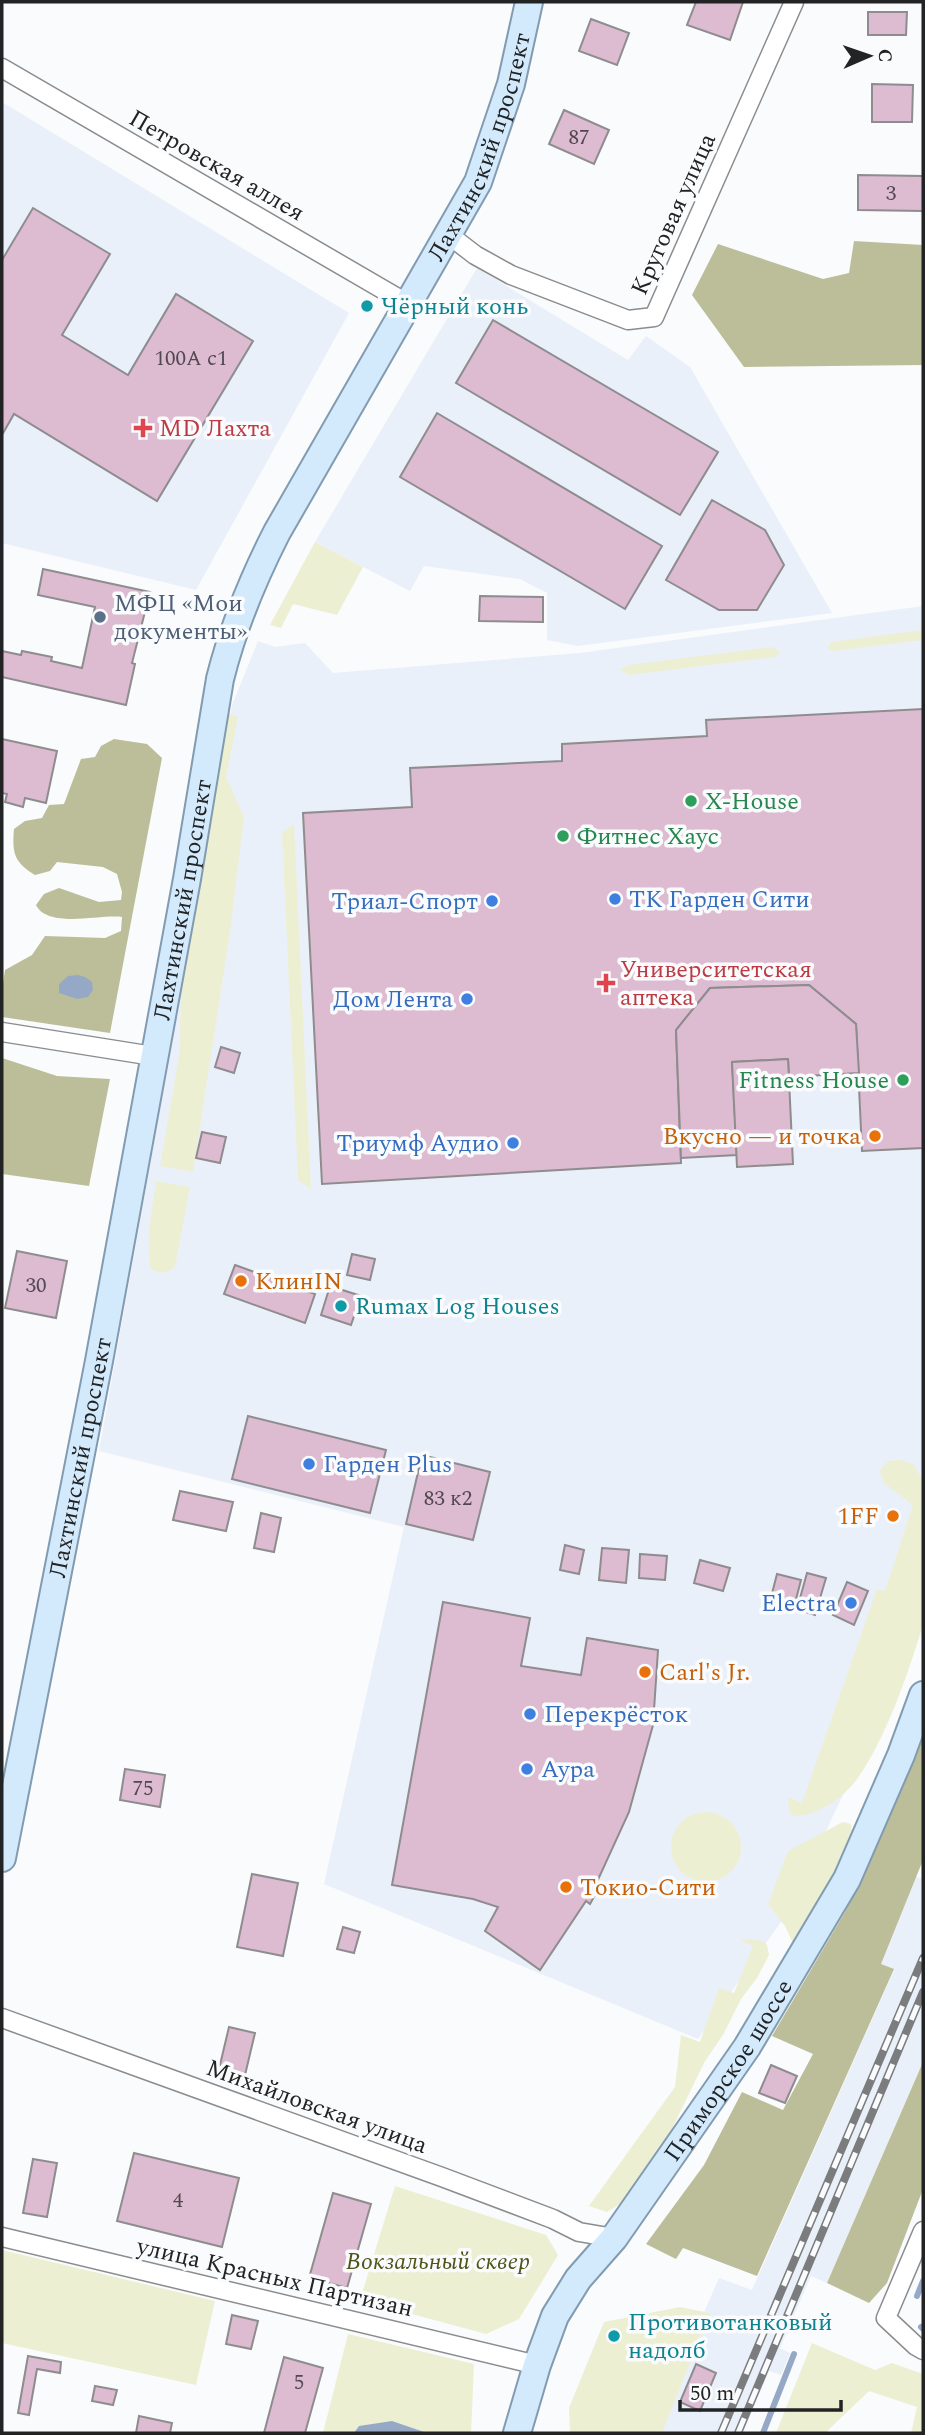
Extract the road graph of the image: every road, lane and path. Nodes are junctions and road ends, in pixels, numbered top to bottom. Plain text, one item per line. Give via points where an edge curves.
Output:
1 (529, 2) edge
2 (794, 2) edge
3 (2, 68) edge
4 (449, 235) junction
5 (408, 304) junction
6 (2, 1032) edge
7 (153, 1056) junction
8 (923, 1695) edge
9 (2, 1858) edge
10 (2, 2018) edge
11 (923, 2231) edge
12 (2, 2237) edge
13 (614, 2238) junction
14 (923, 2350) edge
15 (537, 2365) junction
16 (517, 2433) edge

1 - 4 main road, Лахтинский проспект via 512,84 492,144 478,183
2 - 4 street, Круговая улица via 654,317 628,320 510,275
3 - 5 street, Петровская аллея
4 - 5 main road, Лахтинский проспект
5 - 7 main road, Лахтинский проспект via 277,532 254,576 228,647
6 - 7 street
7 - 9 main road, Лахтинский проспект
8 - 13 main road, Приморское шоссе via 847,1879 747,2047
10 - 13 street, Михайловская улица via 476,2190 579,2232
11 - 14 street via 887,2318
12 - 15 street, улица Красных Партизан
13 - 15 main road, Приморское шоссе via 566,2297
15 - 16 main road, Приморское шоссе

